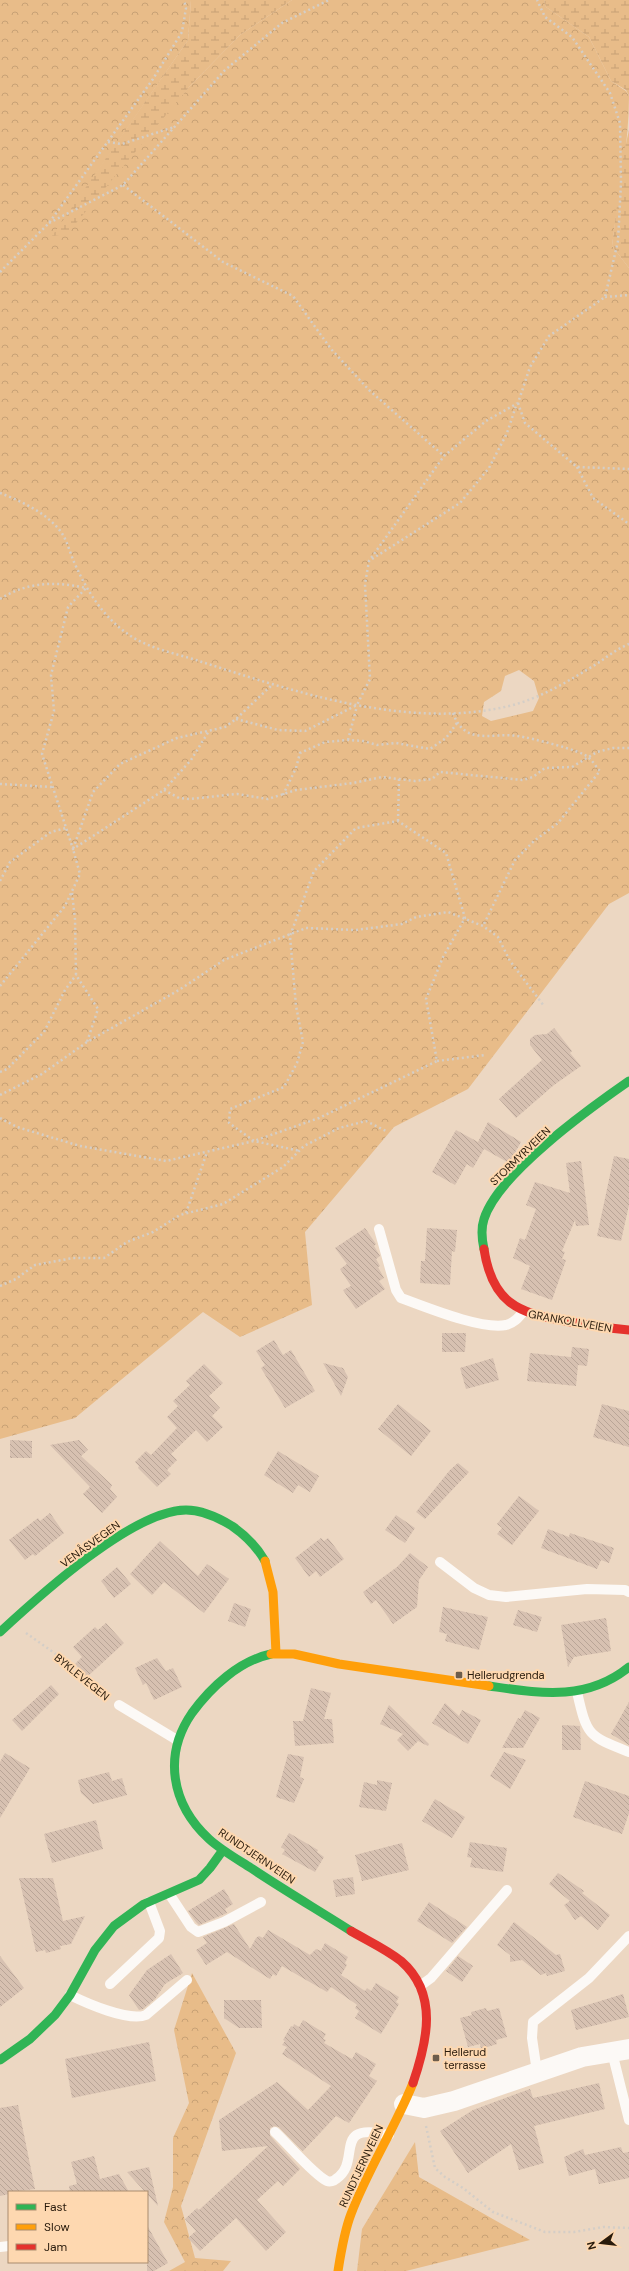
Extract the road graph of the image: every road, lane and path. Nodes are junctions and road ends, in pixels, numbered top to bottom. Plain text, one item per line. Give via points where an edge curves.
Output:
1 (184, 0) edge
2 (329, 0) edge
3 (537, 0) edge
4 (174, 126) junction
5 (108, 142) junction
6 (123, 185) junction
7 (49, 223) junction
8 (0, 272) edge
9 (629, 295) edge
10 (605, 297) junction
11 (518, 403) junction
12 (444, 456) junction
13 (577, 467) junction
14 (629, 469) edge
15 (0, 493) edge
16 (629, 524) edge
17 (369, 561) junction
18 (86, 588) junction
19 (0, 600) edge
20 (629, 644) edge
21 (272, 684) junction
22 (357, 705) junction
23 (453, 713) junction
24 (236, 719) junction
25 (457, 723) junction
26 (209, 731) junction
27 (348, 740) junction
28 (629, 748) edge
29 (588, 756) junction
30 (399, 779) junction
31 (0, 784) edge
32 (52, 787) junction
33 (164, 790) junction
34 (283, 795) junction
35 (398, 821) junction
36 (66, 828) junction
37 (73, 849) junction
38 (0, 881) edge
39 (72, 892) junction
40 (465, 918) junction
41 (483, 926) junction
42 (290, 936) junction
43 (76, 974) junction
44 (0, 986) edge
45 (544, 1006) dead end
46 (87, 1042) junction
47 (485, 1055) dead end
48 (437, 1061) junction
49 (0, 1072) edge
50 (629, 1081) edge
51 (0, 1095) edge
52 (0, 1118) edge
53 (386, 1131) dead end
54 (254, 1141) junction
55 (300, 1151) junction
56 (207, 1152) junction
57 (186, 1213) junction
58 (379, 1229) dead end
59 (0, 1286) edge
60 (523, 1312) junction
61 (629, 1330) edge
62 (440, 1562) dead end
63 (629, 1592) edge
64 (12, 1621) junction
65 (0, 1632) edge
66 (276, 1653) junction
67 (629, 1666) edge
68 (577, 1692) junction
69 (119, 1705) joint
70 (177, 1740) junction
71 (629, 1752) edge
72 (223, 1850) junction
73 (507, 1890) dead end
74 (170, 1895) junction
75 (149, 1902) junction
76 (261, 1902) dead end
77 (629, 1936) edge
78 (379, 1946) junction
79 (371, 1956) dead end
80 (187, 1980) dead end
81 (110, 1984) dead end
82 (420, 1986) junction
83 (70, 1995) junction
84 (620, 2051) edge
85 (0, 2060) edge
86 (537, 2072) junction
87 (404, 2104) junction
88 (424, 2108) junction
89 (629, 2120) edge
90 (276, 2132) dead end
91 (389, 2135) junction
92 (629, 2228) edge
93 (338, 2271) edge

1 - 5 path via 186,8 182,32 153,79
2 - 4 path via 282,23 225,70
3 - 10 path via 545,17 572,37 610,93 620,123 621,183 618,241
4 - 5 path via 122,144
4 - 6 path
5 - 7 path
6 - 7 path
6 - 12 path via 223,262 293,296 331,349 368,390
7 - 8 path
9 - 10 path
10 - 11 path via 549,336 530,367
11 - 12 path via 486,422
11 - 13 path via 525,423
11 - 17 path via 507,433 489,468 460,503
12 - 17 path
13 - 14 path
13 - 16 path via 593,498
15 - 18 path via 40,513 61,532
17 - 22 path via 365,584 370,679
18 - 19 path via 62,583 34,585 10,593
18 - 21 path via 103,611 124,632 147,646 174,652
18 - 32 path via 68,607 51,675 54,711 42,754
20 - 23 path via 540,695 513,705
21 - 22 path
21 - 24 path
22 - 23 path via 389,712
22 - 24 path via 305,731 278,730
22 - 27 path
23 - 25 path
24 - 26 path via 225,727
25 - 27 path via 446,738 430,749 396,743 376,745 363,740
25 - 29 path via 466,730 486,737 517,736
26 - 33 path via 191,760
26 - 37 path via 177,738 120,764 93,792
27 - 34 path via 325,742 300,753
28 - 29 path via 613,748
29 - 30 path via 572,767 545,768 533,777 522,780 440,772 432,779
29 - 41 path via 600,771 558,823 534,841 515,860
30 - 34 path via 382,777 311,787
30 - 35 path
31 - 32 path
32 - 36 path
33 - 34 path via 179,798 189,799 237,794 268,799
33 - 37 path
35 - 40 path via 446,853
35 - 42 path via 356,828 314,871
36 - 37 path
36 - 38 path via 51,832 10,862
37 - 39 path via 80,874
39 - 43 path
39 - 44 path via 64,906
40 - 41 path
40 - 42 path via 448,912 416,917 402,924 356,930 306,928
40 - 48 path via 443,957 426,999
41 - 45 path via 498,938 510,961
42 - 46 path via 224,960 180,990
42 - 54 path via 302,1042 297,1063 284,1087 230,1109 230,1123
43 - 46 path via 98,1009
43 - 49 path via 44,1032 7,1069
46 - 51 path via 42,1074
47 - 48 path
48 - 54 path via 319,1118
50 - 60 street, STORMYRVEIEN via 605,1097 514,1175 495,1196 484,1219 483,1242 486,1263 494,1284 506,1300
52 - 56 path via 17,1127 80,1146 166,1161
53 - 55 path via 366,1121 339,1128 304,1146
54 - 55 path
54 - 56 path
55 - 57 path via 284,1167 223,1204
56 - 57 path
57 - 59 path via 154,1232 127,1242 104,1258 73,1258 35,1265 16,1279
58 - 60 lane, GRANKOLLVEIEN via 396,1290 401,1298 470,1321 494,1325 506,1325
60 - 61 street, GRANKOLLVEIEN via 582,1325
62 - 63 lane via 474,1588 488,1595 519,1596 587,1589
64 - 65 street, VENÅSVEGEN
64 - 66 street, VENÅSVEGEN via 117,1538 161,1515 184,1510 196,1511 237,1529 262,1556 275,1603
64 - 69 path, BYKLEVEGEN via 35,1641 60,1657 76,1674
66 - 68 street, RUNDTJERNVEIEN via 303,1655 341,1664 546,1694
66 - 70 street, RUNDTJERNVEIEN via 236,1670 217,1685 197,1705
67 - 68 street, RUNDTJERNVEIEN via 603,1684
68 - 71 lane via 589,1732 598,1740
69 - 70 lane, BYKLEVEGEN
70 - 72 street, RUNDTJERNVEIEN via 174,1771 183,1803 201,1831
72 - 74 street via 211,1868 194,1883
72 - 78 street, RUNDTJERNVEIEN via 269,1881
73 - 82 lane via 431,1978
74 - 75 street
74 - 76 lane via 191,1927 198,1932 224,1922
75 - 81 lane via 160,1931 159,1938
75 - 83 street via 132,1911 100,1941
77 - 86 lane via 589,1978 533,2022 532,2038
78 - 79 lane
78 - 82 street, RUNDTJERNVEIEN via 407,1967
80 - 83 lane via 146,2014 140,2016 107,2009
82 - 87 street, RUNDTJERNVEIEN via 428,2014 426,2037 413,2084
83 - 85 street via 54,2018 35,2037
84 - 86 street via 582,2057
84 - 89 lane
86 - 88 street via 454,2101
87 - 88 street
87 - 91 street, RUNDTJERNVEIEN
88 - 92 path via 432,2165 493,2212 545,2232 574,2232 603,2227
90 - 91 lane via 327,2181 337,2179 346,2164 354,2137 364,2131
91 - 93 street, RUNDTJERNVEIEN via 351,2213 344,2234

